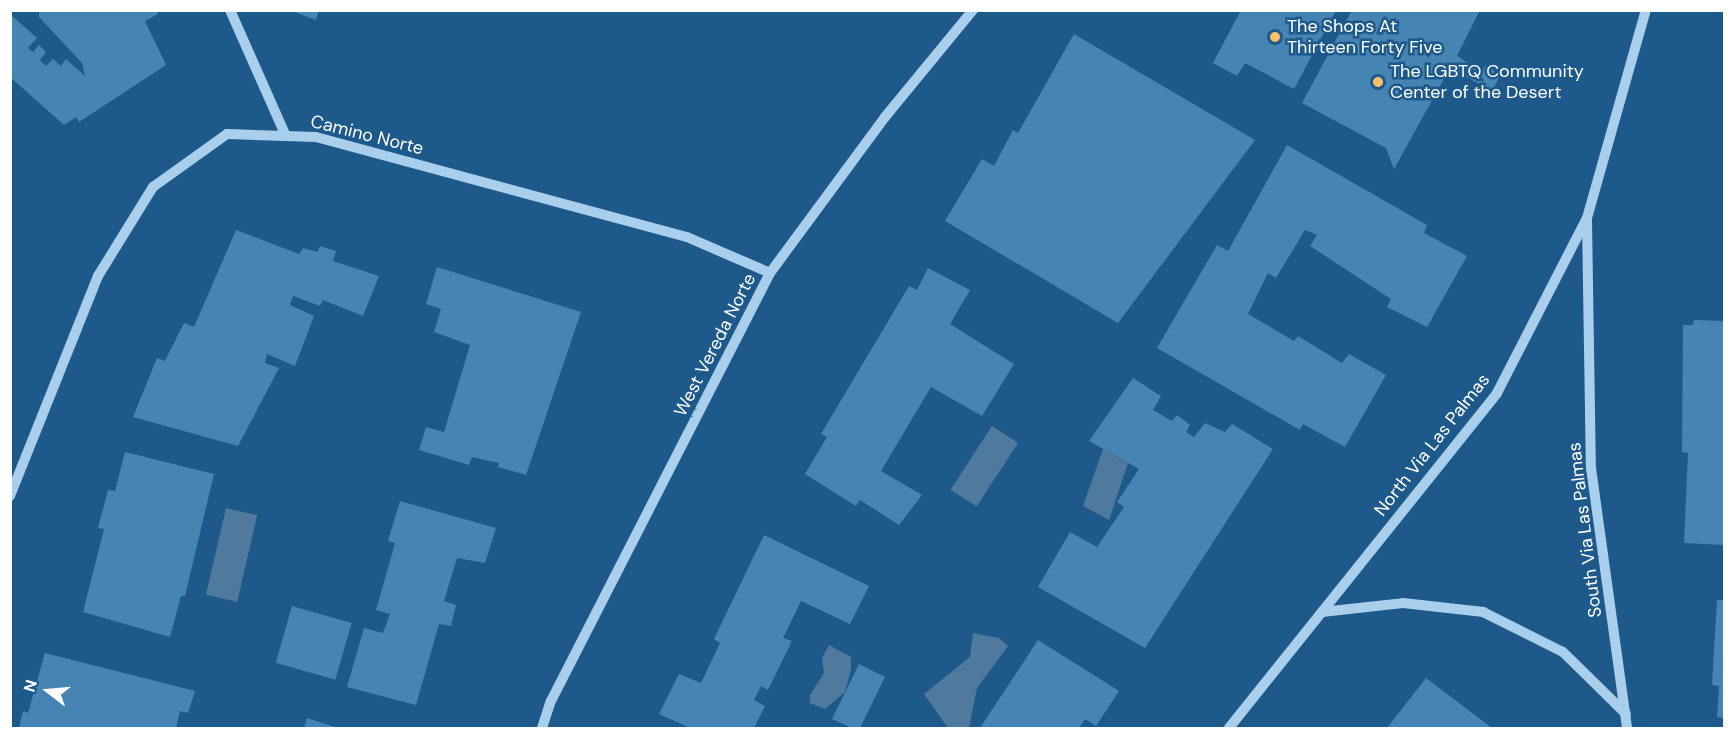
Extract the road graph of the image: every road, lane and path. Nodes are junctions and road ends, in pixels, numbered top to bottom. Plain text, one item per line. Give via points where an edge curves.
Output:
1 (230, 10) edge
2 (973, 10) edge
3 (1646, 10) edge
4 (285, 134) junction
5 (1587, 218) junction
6 (770, 273) junction
7 (10, 496) edge
8 (1322, 612) junction
9 (1626, 714) junction
10 (542, 729) edge
11 (1229, 729) edge
12 (1627, 729) edge

1 - 4 street
2 - 6 street, West Vereda Norte via 885,117
3 - 5 street, North Via Las Palmas
4 - 6 street, Camino Norte via 316,137 687,237
4 - 7 street, Camino Norte via 227,135 153,187 98,276
5 - 8 street, North Via Las Palmas via 1497,393
5 - 9 street, South Via Las Palmas via 1591,468
6 - 10 street, West Vereda Norte via 551,701
8 - 9 street via 1402,603 1483,612 1563,652
8 - 11 street, North Via Las Palmas
9 - 12 street, South Via Las Palmas

